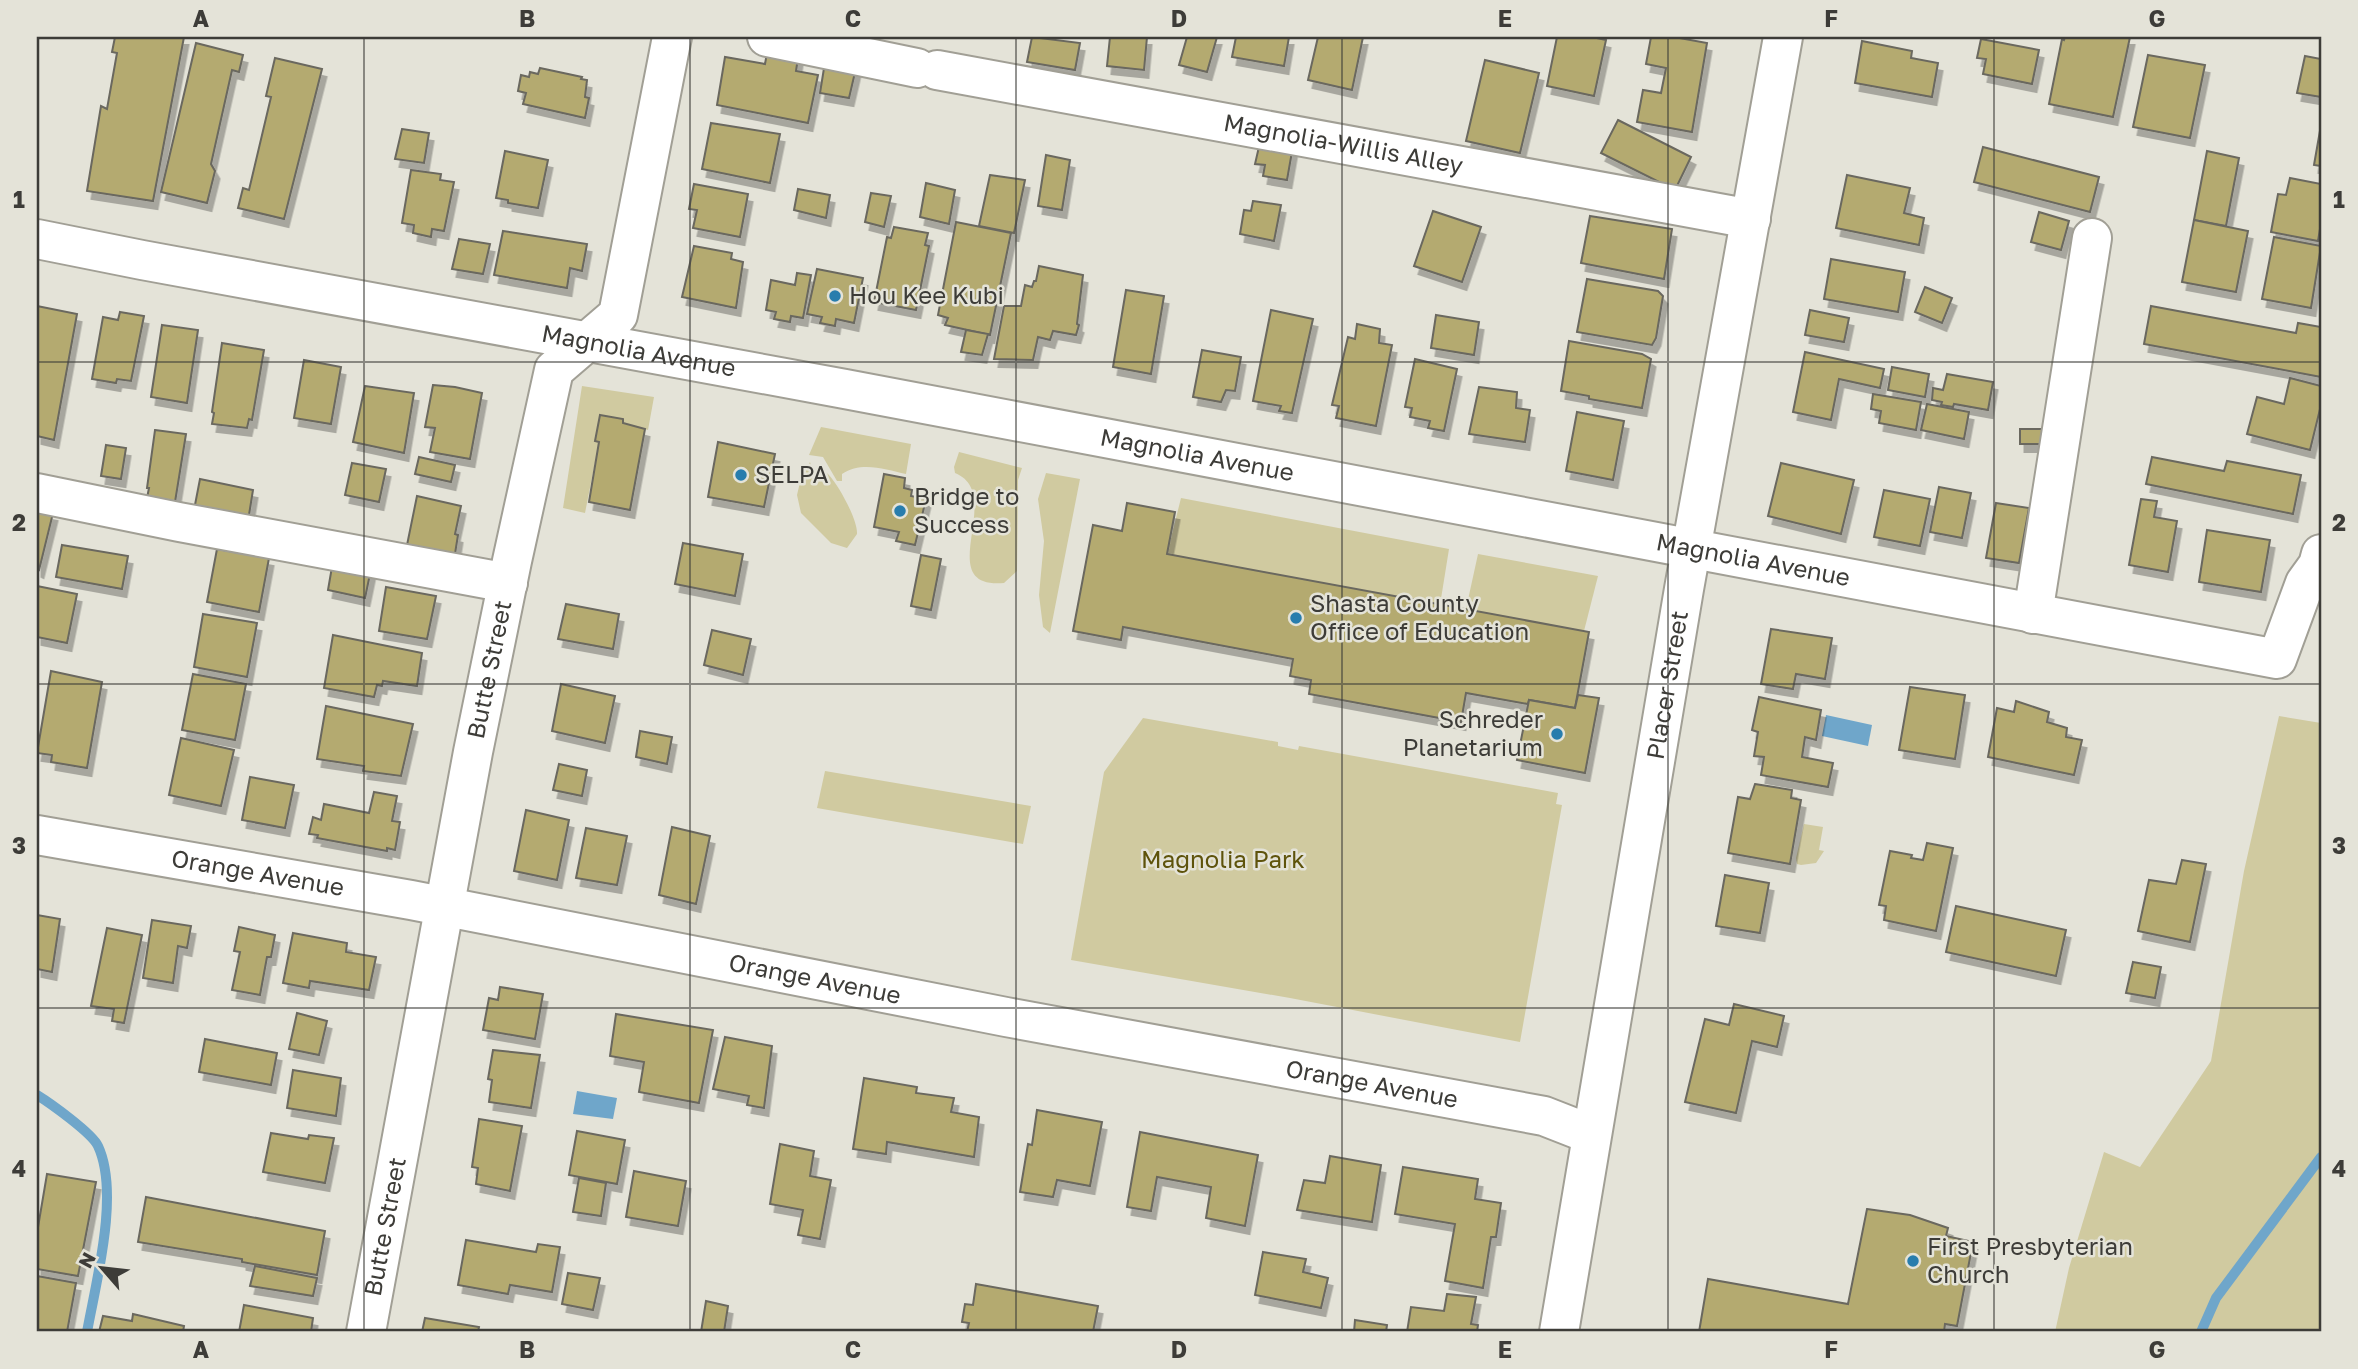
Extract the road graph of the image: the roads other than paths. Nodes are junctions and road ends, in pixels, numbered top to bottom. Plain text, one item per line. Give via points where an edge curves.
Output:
1 (672, 37) edge
2 (767, 37) edge
3 (1783, 37) edge
4 (1751, 219) junction
5 (2092, 238) dead end
6 (37, 239) edge
7 (589, 342) junction
8 (37, 493) edge
9 (1691, 550) junction
10 (2313, 569) edge
11 (508, 583) junction
12 (2033, 614) junction
13 (37, 835) edge
14 (444, 907) junction
15 (1590, 1135) junction
16 (366, 1332) edge
17 (1559, 1332) edge

1 - 7 street, Butte Street via 618,315
2 - 4 street, Magnolia-Willis Alley
3 - 4 street, Placer Street
4 - 9 street, Placer Street
5 - 12 street
6 - 7 street, Magnolia Avenue
7 - 9 street, Magnolia Avenue
7 - 11 street, Butte Street via 554,370
8 - 11 street
9 - 12 street, Magnolia Avenue
9 - 15 street, Placer Street
10 - 12 street, Magnolia Avenue via 2277,659
11 - 14 street, Butte Street
13 - 14 street, Orange Avenue
14 - 15 street, Orange Avenue via 1544,1116
14 - 16 street, Butte Street
15 - 17 street, Placer Street

